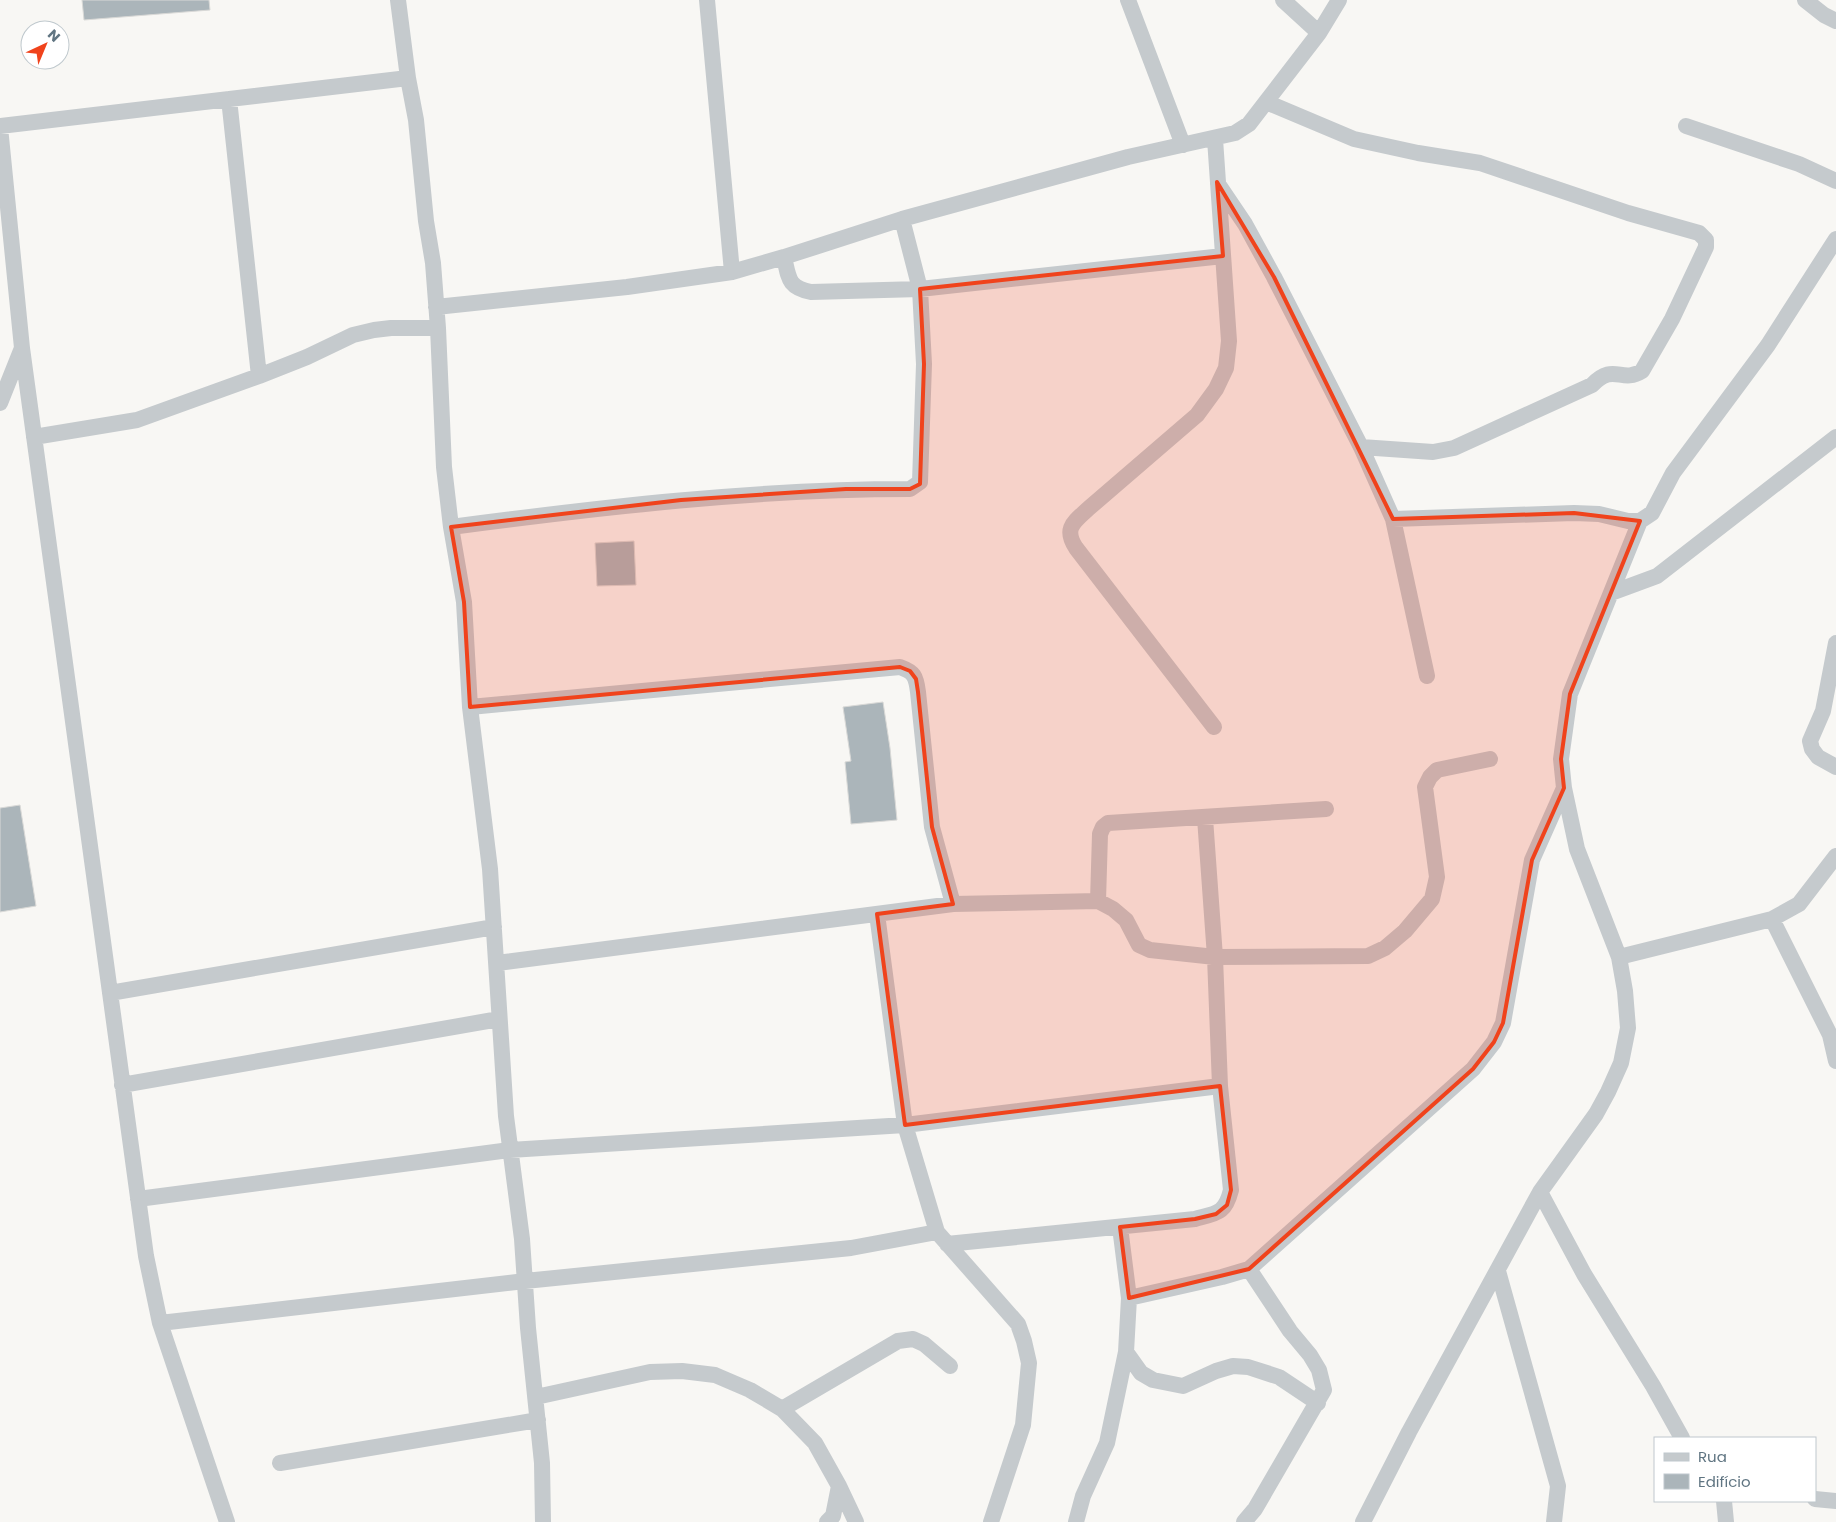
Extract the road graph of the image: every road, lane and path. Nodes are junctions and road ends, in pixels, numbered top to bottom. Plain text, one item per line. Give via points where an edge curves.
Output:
1 (398, 0) edge
2 (707, 0) edge
3 (1128, 0) edge
4 (1283, 0) edge
5 (1340, 0) edge
6 (1806, 0) edge
7 (1836, 20) edge
8 (1319, 33) junction
9 (408, 78) junction
10 (229, 99) junction
11 (1266, 102) junction
12 (1686, 126) dead end
13 (0, 127) edge
14 (1215, 139) junction
15 (1183, 145) junction
16 (1217, 182) junction
17 (1836, 182) edge
18 (902, 219) junction
19 (1836, 239) edge
20 (1223, 256) junction
21 (784, 257) junction
22 (732, 272) junction
23 (920, 289) junction
24 (436, 306) junction
25 (438, 328) junction
26 (22, 348) junction
27 (259, 376) junction
28 (0, 402) edge
29 (34, 437) junction
30 (1836, 437) edge
31 (1361, 447) junction
32 (1393, 519) junction
33 (1640, 521) junction
34 (451, 528) junction
35 (1611, 593) junction
36 (1836, 643) edge
37 (1427, 676) dead end
38 (470, 707) junction
39 (1214, 727) dead end
40 (1490, 759) dead end
41 (1836, 766) edge
42 (1564, 788) junction
43 (1326, 809) dead end
44 (1205, 818) junction
45 (1836, 856) edge
46 (1098, 901) junction
47 (953, 904) junction
48 (877, 914) junction
49 (1772, 919) junction
50 (494, 927) junction
51 (1215, 957) junction
52 (1619, 958) junction
53 (497, 963) junction
54 (110, 993) junction
55 (500, 1019) junction
56 (1836, 1061) edge
57 (122, 1086) junction
58 (1220, 1086) junction
59 (905, 1125) junction
60 (510, 1150) junction
61 (1540, 1192) junction
62 (138, 1200) junction
63 (1120, 1227) junction
64 (942, 1238) junction
65 (1249, 1269) junction
66 (1498, 1271) junction
67 (525, 1281) junction
68 (1129, 1298) junction
69 (160, 1323) junction
70 (1126, 1352) junction
71 (950, 1366) dead end
72 (536, 1397) junction
73 (1318, 1403) junction
74 (782, 1410) junction
75 (538, 1420) junction
76 (1681, 1437) edge
77 (280, 1463) dead end
78 (839, 1486) junction
79 (1816, 1499) edge
80 (1836, 1501) edge
81 (1724, 1502) edge
82 (228, 1522) edge
83 (543, 1522) edge
84 (827, 1522) edge
85 (856, 1522) edge
86 (991, 1522) edge
87 (1076, 1522) edge
88 (1244, 1522) edge
89 (1363, 1522) edge
90 (1554, 1522) edge
91 (1726, 1522) edge

1 - 9 street
2 - 22 street
3 - 15 street
4 - 8 street
5 - 8 street
6 - 7 street
8 - 11 street
9 - 10 street
9 - 24 street via 416,120
10 - 13 street
10 - 27 street
11 - 14 street via 1249,124 1236,133
11 - 31 street via 1354,138 1418,154 1480,163 1618,210 1699,233 1706,240 1706,247 1672,319 1642,371 1635,375 1609,373 1599,377 1592,385 1454,448 1433,452
12 - 17 street via 1799,164
13 - 26 street
14 - 15 street
14 - 16 street
15 - 18 street
16 - 20 street
16 - 31 street via 1246,224
18 - 21 street
18 - 23 street
19 - 33 street via 1768,345 1673,473 1652,513
20 - 23 street
20 - 39 street via 1228,341 1226,368 1216,389 1197,415 1089,508 1070,529 1070,539 1076,548
21 - 22 street
21 - 23 street via 790,282 798,289 811,292
22 - 24 street via 627,287
23 - 34 street via 924,364 920,482 916,486 910,489 846,489 681,500
24 - 25 street
25 - 27 street via 391,328 353,335
25 - 34 street via 441,424
26 - 28 street
26 - 29 street
27 - 29 street via 137,420
29 - 54 street
30 - 35 street via 1657,576
31 - 32 street
32 - 33 street via 1574,513
32 - 37 street
33 - 35 street
34 - 38 street via 464,602
35 - 42 street via 1570,694 1562,760
36 - 41 street via 1823,711 1810,741 1818,757
38 - 47 street via 900,667 910,670 916,679 918,692 932,827
38 - 50 street
40 - 51 street via 1437,770 1430,777 1425,787 1437,877 1432,899 1406,931 1385,948 1368,956
42 - 52 street via 1577,849
42 - 65 street via 1532,860 1503,1023 1494,1042 1472,1069
43 - 44 street
44 - 46 street via 1108,823 1100,834
44 - 51 street
45 - 49 street via 1799,904
46 - 47 street
46 - 51 street via 1126,920 1139,945 1150,950
47 - 48 street
48 - 53 street
48 - 59 street
49 - 52 street
49 - 56 street via 1830,1035
50 - 53 street
50 - 54 street
51 - 58 street
52 - 61 street via 1628,1028 1621,1063 1596,1114
53 - 55 street
54 - 57 street
55 - 57 street
55 - 60 street
57 - 62 street
58 - 59 street
58 - 63 street via 1231,1190 1227,1205 1216,1214 1195,1219
59 - 60 street
59 - 64 street
60 - 62 street
60 - 67 street
61 - 66 street
61 - 76 street via 1584,1274
62 - 69 street
63 - 64 street
63 - 68 street
64 - 67 street
64 - 86 street via 1018,1324 1029,1363 1023,1425
65 - 68 street
65 - 73 street via 1319,1370 1324,1390
66 - 89 street
66 - 90 street via 1558,1486
67 - 69 street
67 - 72 street
68 - 70 street
69 - 82 street
70 - 73 street via 1141,1373 1153,1380 1183,1386 1233,1366 1248,1367 1279,1377
70 - 87 street via 1107,1443 1083,1496
71 - 74 street via 924,1344 912,1339 898,1341
72 - 74 street via 650,1372 682,1371 715,1375 750,1390
72 - 75 street
73 - 88 street
74 - 78 street via 815,1443
75 - 77 street
75 - 83 street
78 - 84 street via 832,1516
78 - 85 street
79 - 80 street
81 - 91 street

